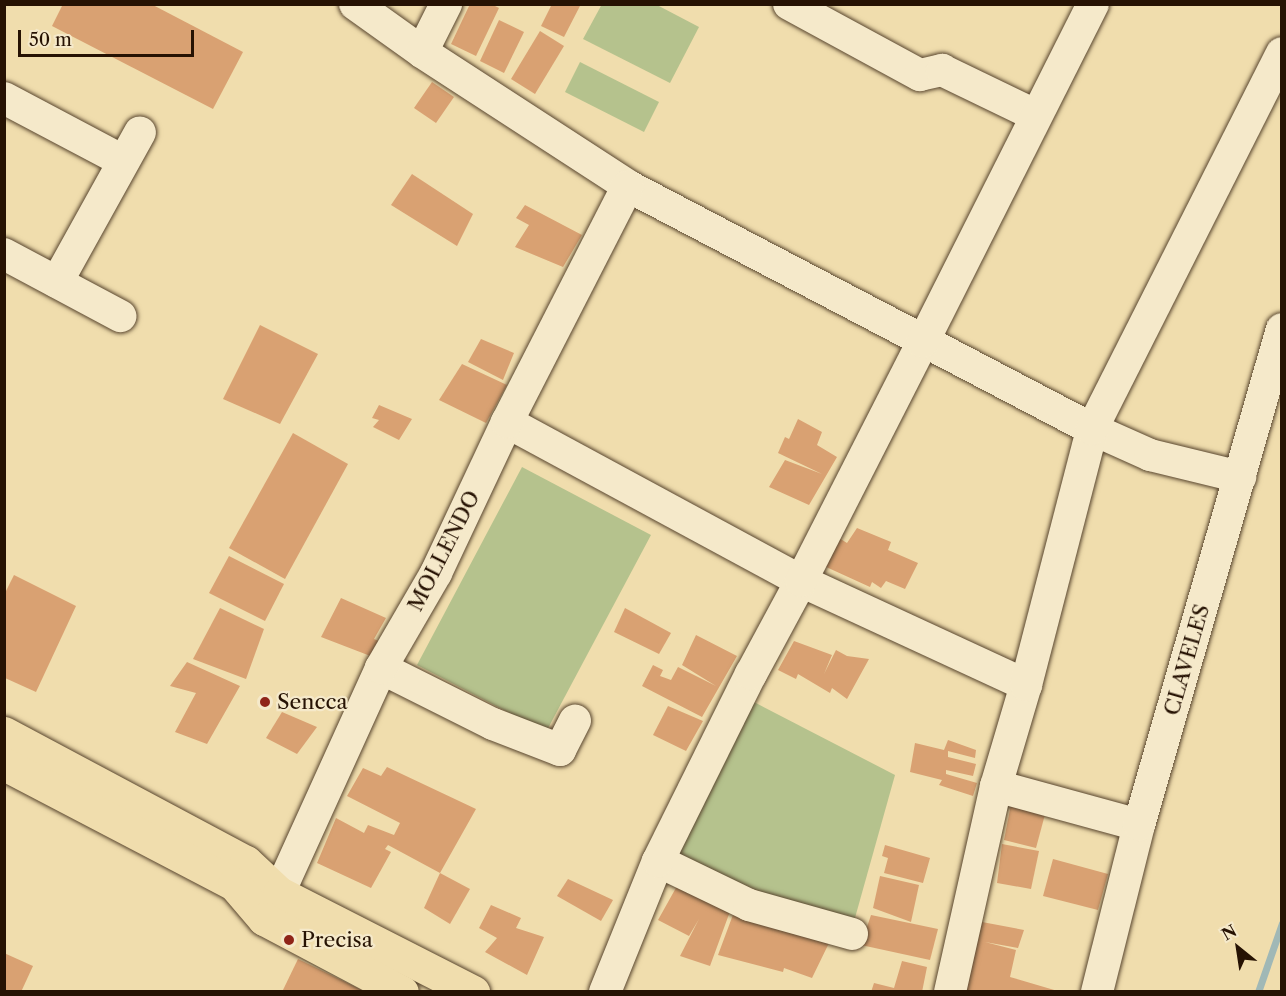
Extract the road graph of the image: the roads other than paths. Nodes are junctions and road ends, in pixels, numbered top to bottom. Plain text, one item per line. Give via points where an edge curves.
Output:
1 (355, 4) edge
2 (446, 4) edge
3 (789, 4) edge
4 (1093, 4) edge
5 (422, 52) junction
6 (1281, 53) edge
7 (4, 98) edge
8 (1035, 115) junction
9 (140, 132) dead end
10 (123, 161) junction
11 (628, 186) junction
12 (4, 254) edge
13 (57, 282) junction
14 (120, 316) dead end
15 (1281, 329) edge
16 (923, 342) junction
17 (507, 422) junction
18 (1092, 429) junction
19 (1240, 477) junction
20 (801, 581) junction
21 (381, 668) junction
22 (1026, 685) junction
23 (575, 721) dead end
24 (4, 733) edge
25 (4, 764) edge
26 (996, 786) junction
27 (127, 814) junction
28 (1139, 825) junction
29 (658, 861) junction
30 (271, 906) junction
31 (852, 934) dead end
32 (402, 992) edge
33 (473, 992) edge
34 (605, 992) edge
35 (950, 992) edge
36 (1098, 992) edge

1 - 5 street
2 - 5 street
3 - 8 street via 920,75 942,70
4 - 8 street
5 - 11 street
6 - 18 street
7 - 10 street
8 - 16 street
9 - 10 street
10 - 13 street
11 - 16 street
11 - 17 street, MOLLENDO
12 - 13 street
13 - 14 street
15 - 19 street, CLAVELES
16 - 18 street
16 - 20 street
17 - 20 street
17 - 21 street, MOLLENDO via 436,573
18 - 19 street via 1150,456
18 - 22 street
19 - 28 street, CLAVELES
20 - 22 street
20 - 29 street
21 - 23 street via 494,724 560,750
21 - 30 street, MOLLENDO
22 - 26 street
24 - 27 main road
25 - 27 main road
26 - 28 street
26 - 35 street
27 - 30 main road via 246,862
28 - 36 street, CLAVELES
29 - 31 street via 748,905
29 - 34 street
30 - 32 main road
30 - 33 main road

